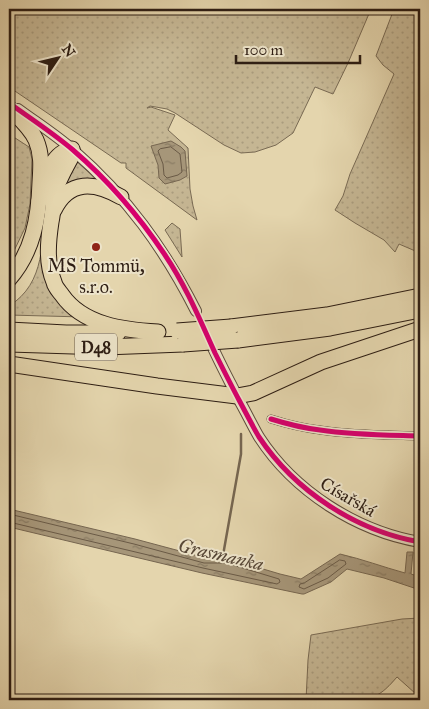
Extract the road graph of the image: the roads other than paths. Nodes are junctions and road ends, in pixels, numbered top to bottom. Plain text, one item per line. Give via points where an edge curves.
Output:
1 (9, 103) edge
2 (9, 108) edge
3 (72, 149) junction
4 (121, 197) junction
5 (39, 202) junction
6 (53, 211) junction
7 (9, 279) edge
8 (420, 296) edge
9 (420, 310) edge
10 (196, 311) dead end
11 (420, 329) edge
12 (9, 330) edge
13 (158, 332) junction
14 (206, 333) dead end
15 (234, 333) junction
16 (180, 338) junction
17 (9, 344) edge
18 (9, 364) edge
19 (237, 396) junction
20 (271, 419) dead end
21 (420, 436) edge
22 (414, 541) edge

1 - 3 street
2 - 5 highway via 30,130 38,146 41,161
3 - 4 street
3 - 5 highway via 63,152 50,168
3 - 6 highway via 54,196
4 - 6 highway via 98,187 81,186 65,194
4 - 10 street via 166,258
5 - 7 highway via 29,246
6 - 13 highway via 48,261 54,283 68,303 87,318 102,323
8 - 15 highway, D48
9 - 15 highway, D48 via 330,328
11 - 19 highway via 321,362 253,393
12 - 13 highway, D48
13 - 16 highway, D48
14 - 19 street, Císařská
15 - 16 highway, D48, bridge
16 - 17 highway, D48 via 105,347
18 - 19 highway
19 - 22 street, Císařská via 259,437 301,484 351,519
20 - 21 street via 344,433

